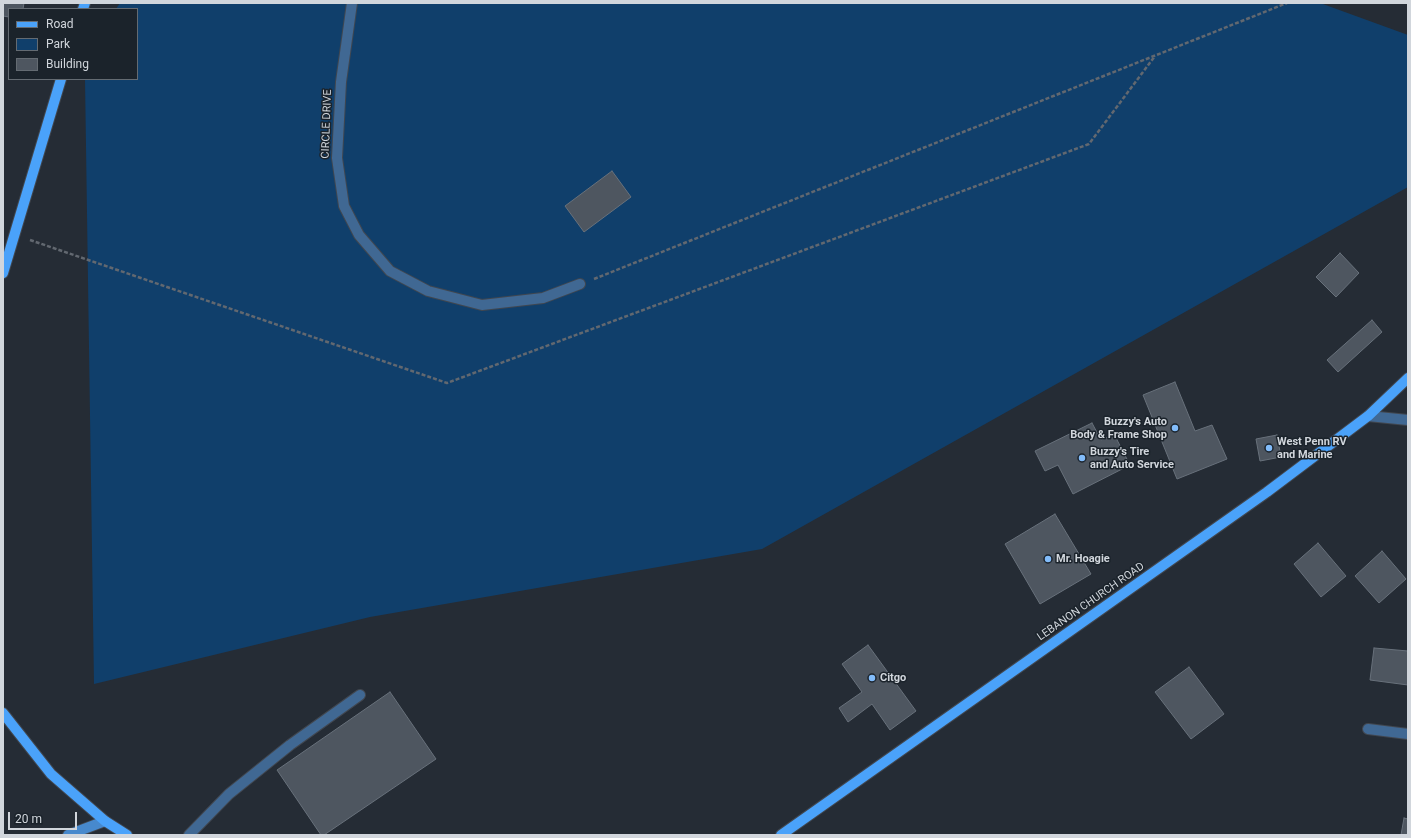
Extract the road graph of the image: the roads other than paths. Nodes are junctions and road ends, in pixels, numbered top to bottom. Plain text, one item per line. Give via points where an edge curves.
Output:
1 (352, 3) edge
2 (61, 80) edge
3 (3, 273) edge
4 (580, 284) road end
5 (1408, 378) edge
6 (1368, 416) junction
7 (1408, 420) edge
8 (360, 695) dead end
9 (3, 713) edge
10 (1368, 729) dead end
11 (1408, 734) edge
12 (105, 821) junction
13 (68, 835) edge
14 (127, 835) edge
15 (189, 835) edge
16 (781, 835) edge

1 - 4 street, CIRCLE DRIVE via 341,82 337,158 344,206 359,235 390,271 428,291 482,305 544,298
2 - 3 main road
5 - 6 main road, LEBANON CHURCH ROAD
6 - 7 street
6 - 16 main road, LEBANON CHURCH ROAD via 1267,492
8 - 15 street via 290,745 229,794
9 - 12 main road via 51,774
10 - 11 street
12 - 13 street
12 - 14 main road

